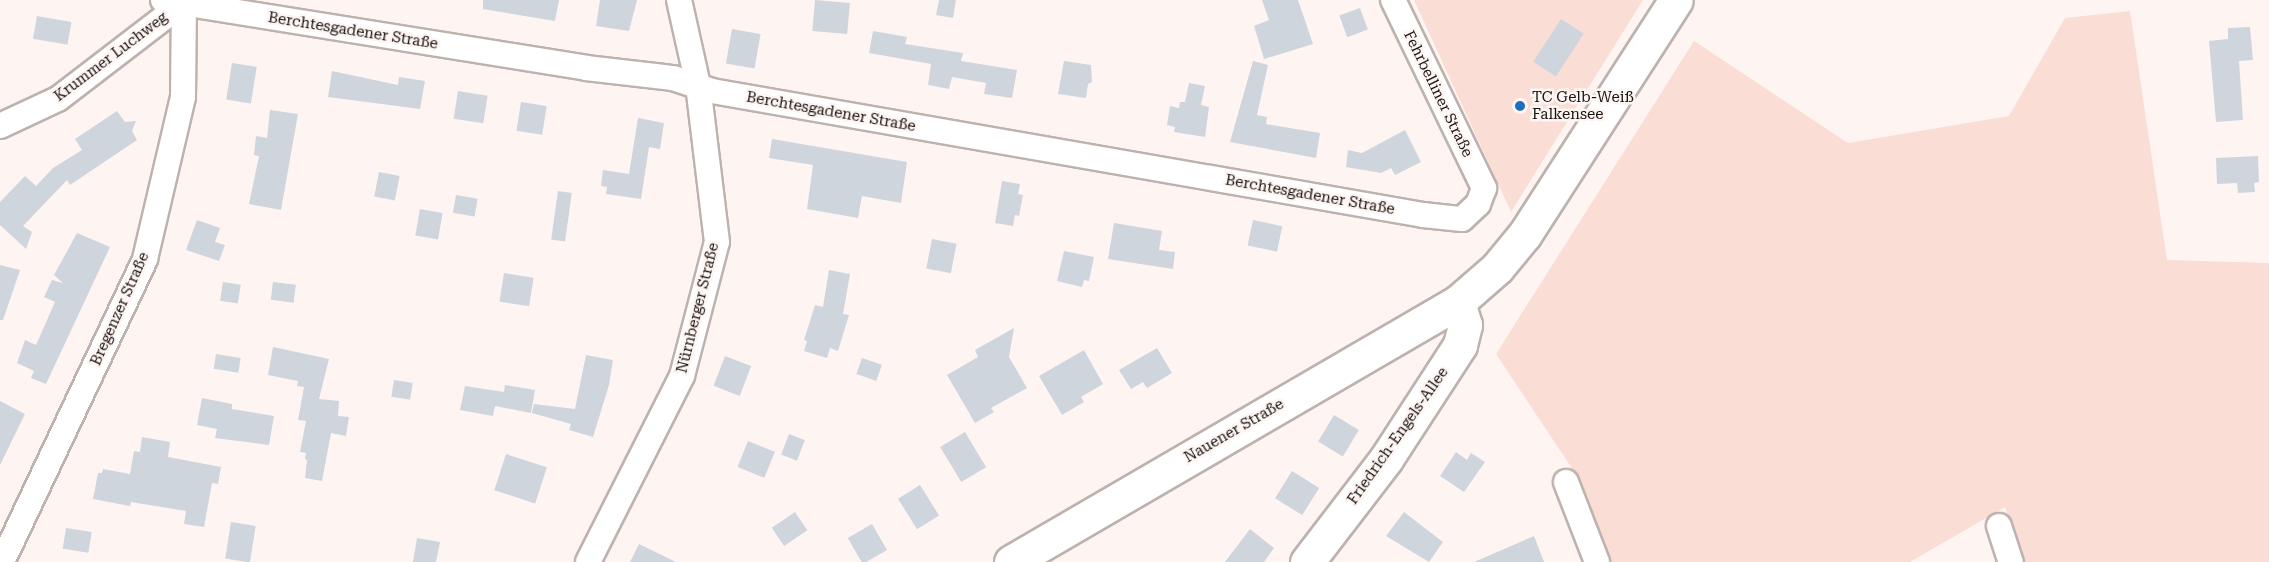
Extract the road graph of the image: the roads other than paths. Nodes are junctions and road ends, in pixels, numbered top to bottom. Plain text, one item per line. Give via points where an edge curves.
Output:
1 (679, 0) edge
2 (1393, 0) edge
3 (1676, 0) edge
4 (178, 1) edge
5 (698, 85) junction
6 (0, 126) edge
7 (1484, 188) joint
8 (1458, 302) junction
9 (1566, 482) dead end
10 (1999, 526) dead end
11 (2, 562) edge
12 (588, 562) edge
13 (1011, 562) edge
14 (1307, 562) edge
15 (1597, 562) edge
16 (2011, 562) edge

1 - 5 street, Nürnberger Straße
2 - 7 street, Fehrbelliner Straße
3 - 8 main road, Nauener Straße via 1525,234 1497,268
4 - 5 street, Berchtesgadener Straße
4 - 6 street, Krummer Luchweg via 58,99
4 - 11 street, Bregenzer Straße via 183,97 145,259
5 - 7 street, Berchtesgadener Straße via 712,91 1423,215 1462,219 1478,204
5 - 12 street, Nürnberger Straße via 717,242 682,376
8 - 13 main road, Nauener Straße
8 - 14 main road, Friedrich-Engels-Allee via 1466,325 1460,345 1386,459
9 - 15 street
10 - 16 street

